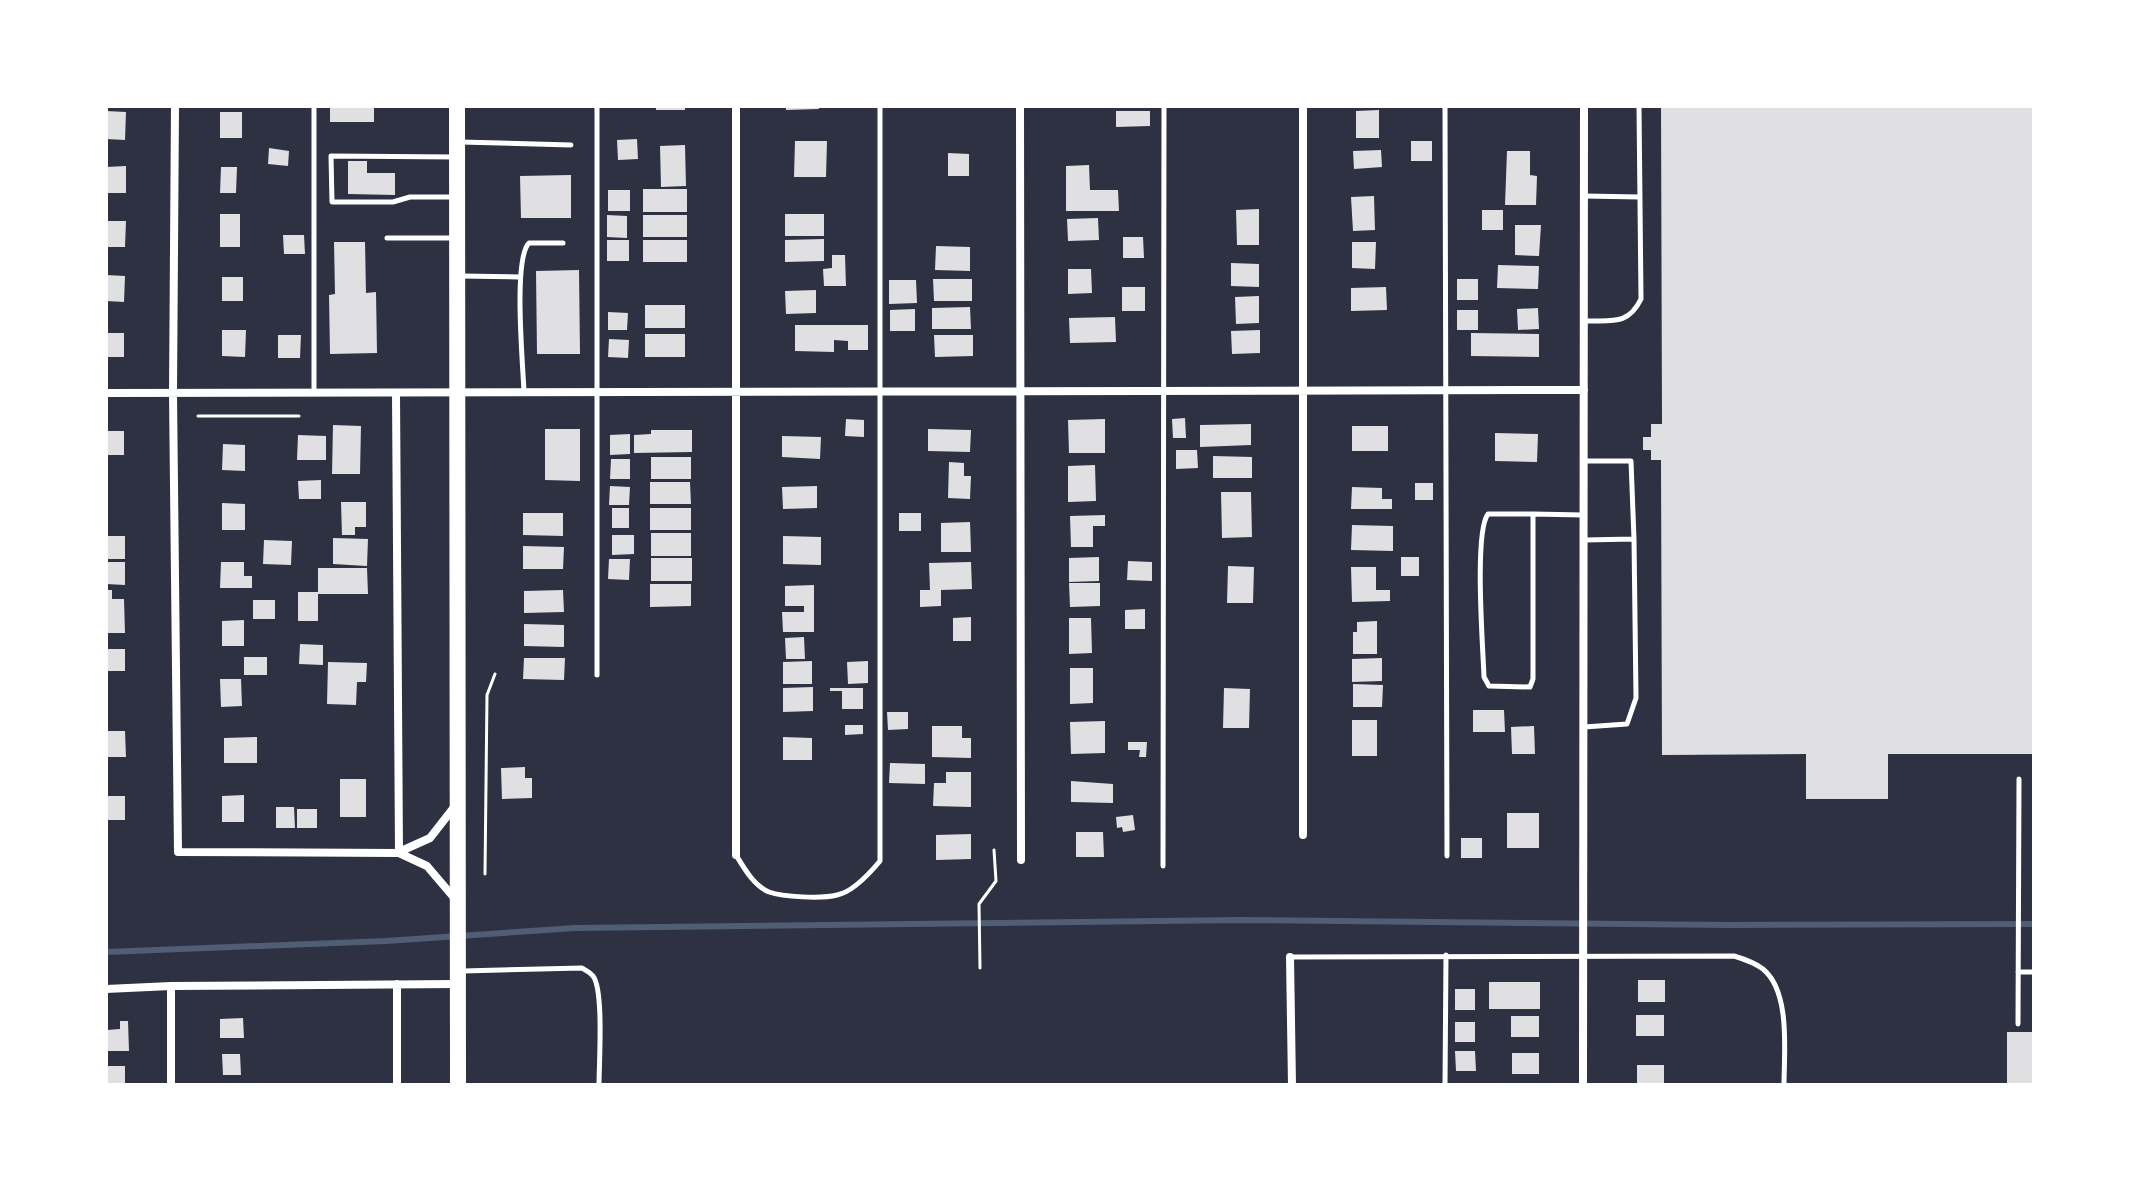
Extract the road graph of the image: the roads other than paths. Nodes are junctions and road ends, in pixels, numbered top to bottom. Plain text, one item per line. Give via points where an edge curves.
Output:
1 (175, 106) edge
2 (314, 106) edge
3 (457, 106) edge
4 (597, 106) edge
5 (736, 106) edge
6 (880, 106) edge
7 (1020, 106) edge
8 (1164, 106) edge
9 (1303, 106) edge
10 (1445, 106) edge
11 (1584, 106) edge
12 (1639, 106) edge
13 (571, 145) dead end
14 (457, 150) junction
15 (1584, 196) junction
16 (457, 197) junction
17 (1640, 197) junction
18 (387, 238) dead end
19 (457, 238) junction
20 (563, 243) dead end
21 (457, 276) junction
22 (520, 277) junction
23 (1584, 321) junction
24 (1584, 390) junction
25 (1162, 391) junction
26 (1303, 391) junction
27 (1445, 391) junction
28 (736, 392) junction
29 (881, 392) junction
30 (1020, 392) junction
31 (106, 393) edge
32 (173, 393) junction
33 (314, 393) junction
34 (396, 393) junction
35 (456, 393) junction
36 (524, 393) junction
37 (596, 393) junction
38 (1584, 461) junction
39 (1533, 514) junction
40 (1584, 515) junction
41 (1634, 539) junction
42 (1584, 540) junction
43 (597, 675) dead end
44 (1583, 727) junction
45 (2019, 779) dead end
46 (457, 803) junction
47 (1303, 835) dead end
48 (399, 853) junction
49 (736, 855) joint
50 (1447, 856) dead end
51 (1021, 860) dead end
52 (1163, 866) dead end
53 (457, 901) junction
54 (1446, 955) junction
55 (1290, 957) joint
56 (1584, 957) junction
57 (2018, 972) junction
58 (2034, 972) edge
59 (457, 978) junction
60 (397, 984) junction
61 (171, 986) junction
62 (106, 989) edge
63 (2018, 1024) dead end
64 (171, 1085) edge
65 (397, 1085) edge
66 (458, 1085) edge
67 (599, 1085) edge
68 (1292, 1085) edge
69 (1445, 1085) edge
70 (1583, 1085) edge
71 (1784, 1085) edge

1 - 32 street
2 - 33 lane
3 - 14 main road
4 - 37 lane
5 - 28 street
6 - 29 lane
7 - 30 street
8 - 25 lane
9 - 26 street
10 - 27 lane
11 - 15 street
12 - 17 lane
13 - 14 lane
14 - 16 main road
14 - 16 lane via 331,156 332,202
15 - 17 lane
15 - 23 street
16 - 19 main road
17 - 23 lane via 1641,299 1623,320
18 - 19 lane
19 - 21 main road
20 - 22 lane via 526,244
21 - 22 lane
21 - 35 main road
22 - 36 lane
23 - 24 street
24 - 27 street
24 - 38 street
25 - 26 street
25 - 30 street
25 - 52 lane
26 - 27 street
26 - 47 street
27 - 50 lane
28 - 29 street
28 - 37 street
28 - 49 street
29 - 30 street
29 - 49 lane via 880,861 839,895 806,896 767,891
30 - 51 street
31 - 32 street
32 - 33 street
32 - 48 street via 178,852
33 - 34 street
34 - 35 street
34 - 48 street
35 - 36 street
35 - 46 main road
36 - 37 street
37 - 43 lane
38 - 40 street
38 - 41 lane via 1631,461
39 - 39 lane via 1484,518 1482,619 1484,677 1489,686 1532,685
39 - 40 lane
40 - 42 street
41 - 42 lane
41 - 44 lane via 1636,698 1627,724
42 - 44 street
44 - 56 street
45 - 57 lane
46 - 48 street via 430,838
46 - 53 main road
48 - 53 street via 427,866
53 - 59 main road
54 - 55 lane
54 - 56 lane
54 - 69 lane
55 - 68 street
56 - 70 street
56 - 71 lane via 1720,955 1764,969 1782,1005
57 - 58 lane
57 - 63 lane
59 - 60 street
59 - 66 main road
59 - 67 lane via 582,968 591,974 599,1004
60 - 61 street
60 - 65 street
61 - 62 street
61 - 64 street

